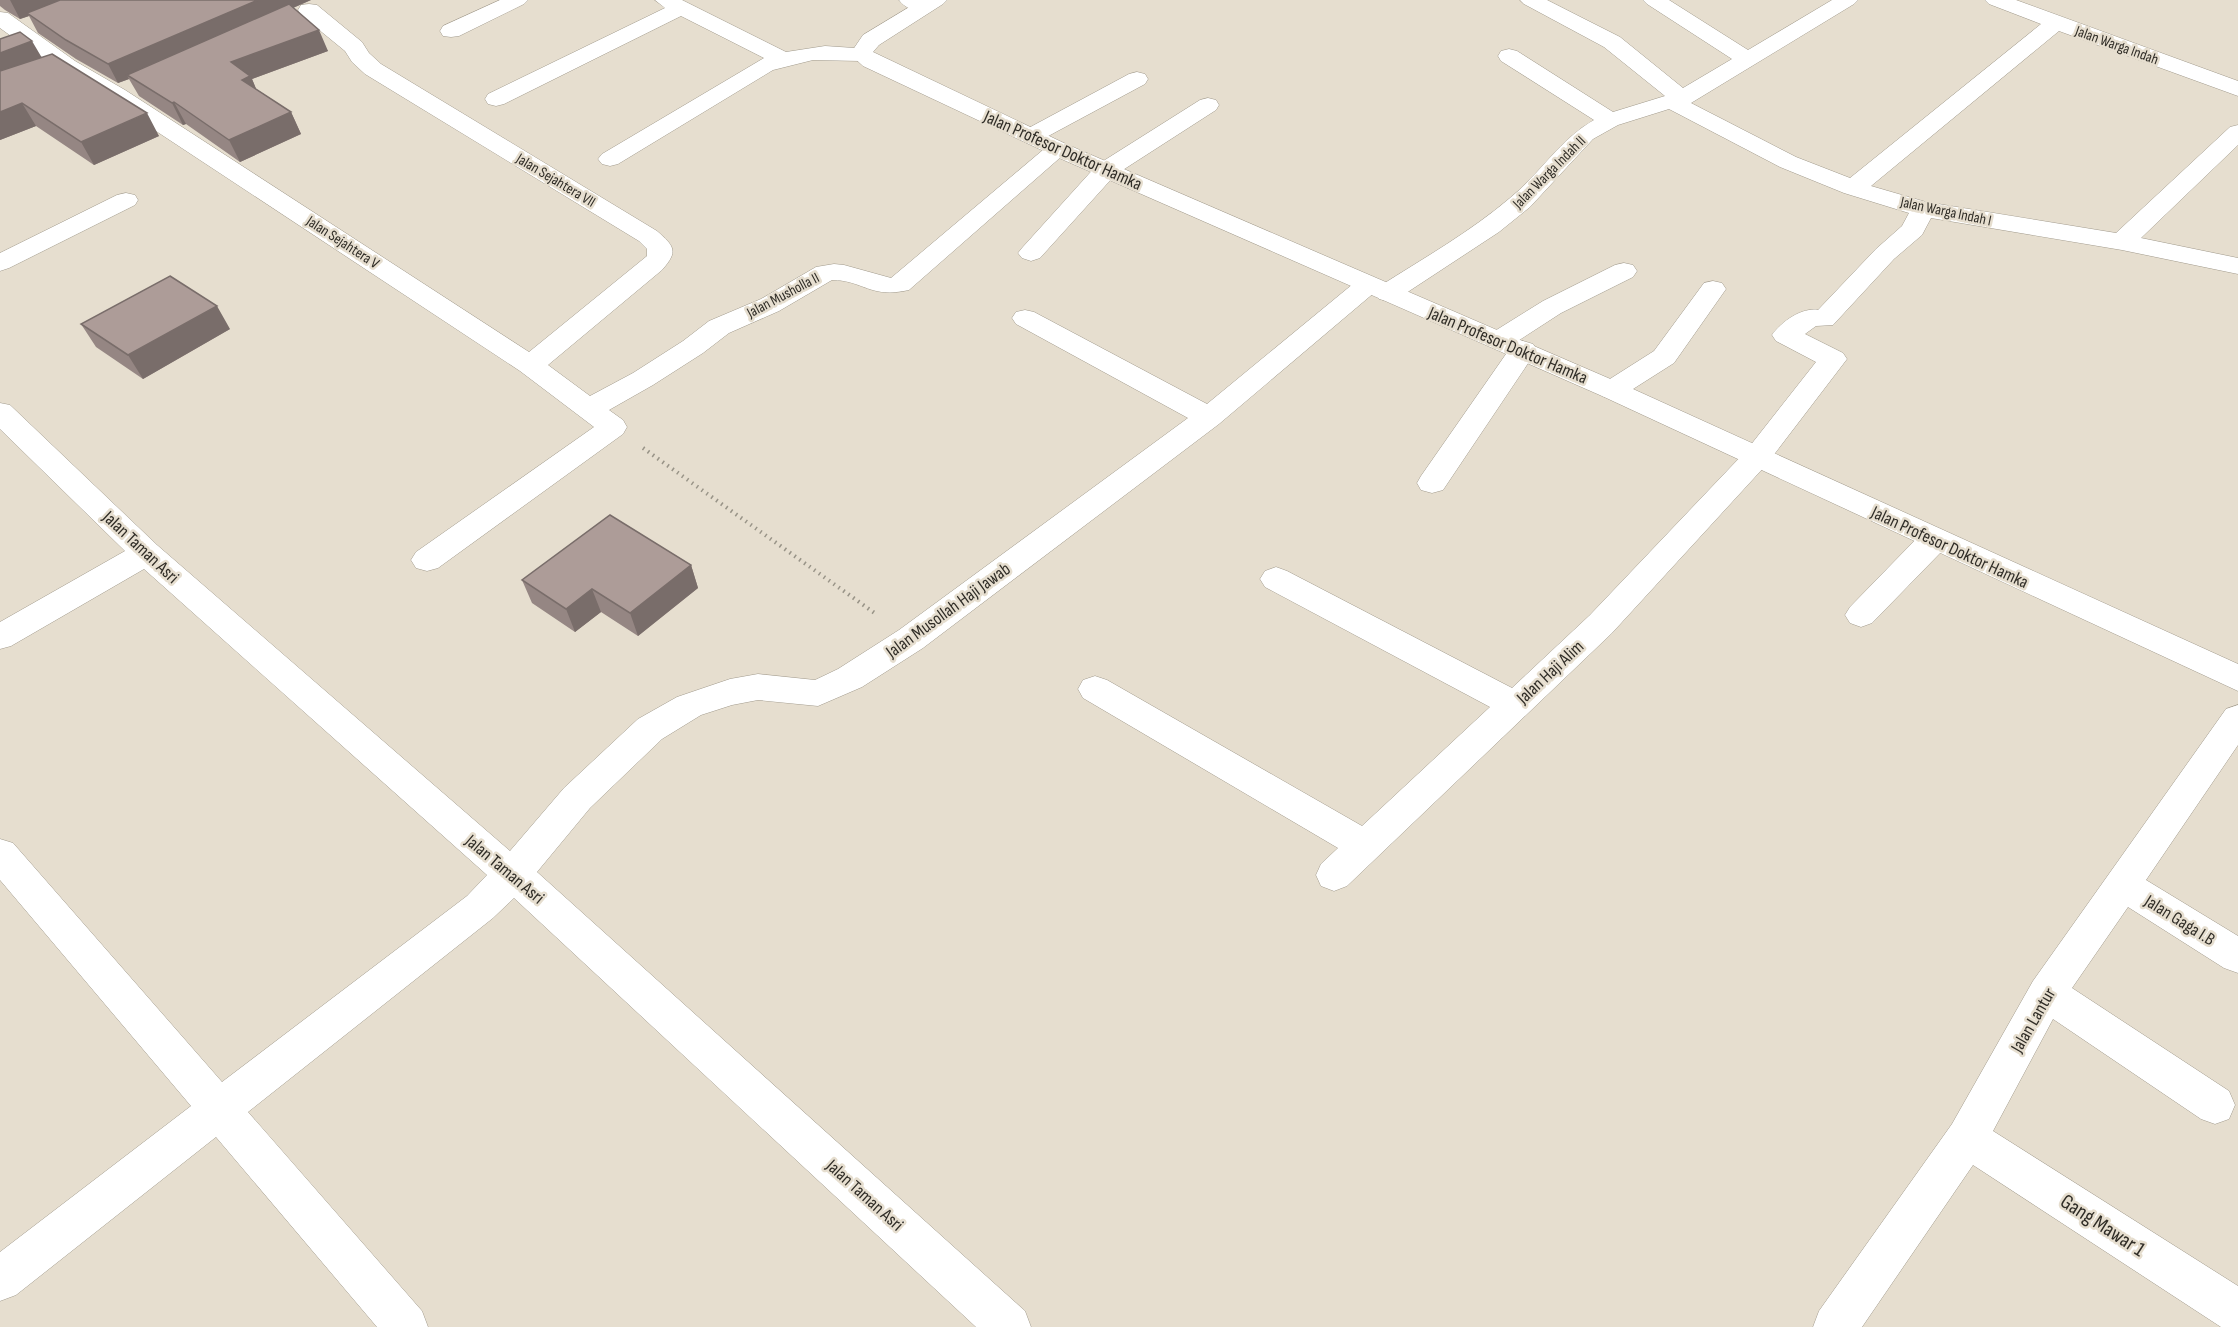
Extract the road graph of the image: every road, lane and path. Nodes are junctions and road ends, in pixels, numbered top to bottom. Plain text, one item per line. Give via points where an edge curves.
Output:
1 (517, 0) edge
2 (1531, 0) edge
3 (1654, 0) edge
4 (1847, 0) edge
5 (1996, 0) edge
6 (332, 1) edge
7 (923, 2) edge
8 (674, 4) edge
9 (41, 20) edge
10 (2055, 23) junction
11 (8, 25) edge
12 (452, 31) dead end
13 (861, 54) junction
14 (1509, 56) dead end
15 (782, 58) junction
16 (1746, 58) junction
17 (66, 66) junction
18 (44, 74) edge
19 (1137, 79) dead end
20 (2238, 89) edge
21 (496, 99) dead end
22 (1677, 100) junction
23 (1208, 105) dead end
24 (1610, 120) junction
25 (2238, 132) edge
26 (1031, 136) junction
27 (1058, 149) junction
28 (610, 159) dead end
29 (1106, 170) junction
30 (1853, 188) junction
31 (126, 200) dead end
32 (1923, 209) junction
33 (2122, 242) junction
34 (1030, 253) dead end
35 (0, 263) edge
36 (2238, 266) edge
37 (1624, 271) dead end
38 (1378, 289) junction
39 (1713, 289) dead end
40 (1025, 318) dead end
41 (1511, 345) junction
42 (530, 365) junction
43 (1612, 390) junction
44 (588, 409) junction
45 (0, 412) edge
46 (1209, 417) junction
47 (613, 427) junction
48 (1756, 458) junction
49 (1432, 483) dead end
50 (1935, 540) junction
51 (146, 553) junction
52 (427, 561) dead end
53 (1276, 579) dead end
54 (1861, 615) dead end
55 (0, 637) edge
56 (911, 639) junction
57 (2238, 678) edge
58 (1095, 688) dead end
59 (1515, 705) junction
60 (2238, 718) edge
61 (1365, 846) junction
62 (0, 854) edge
63 (513, 874) junction
64 (1334, 875) dead end
65 (2122, 885) junction
66 (2238, 956) edge
67 (2047, 993) junction
68 (2215, 1105) dead end
69 (219, 1110) junction
70 (1967, 1138) junction
71 (0, 1278) edge
72 (2238, 1312) edge
73 (406, 1327) edge
74 (1009, 1327) edge
75 (1835, 1327) edge

1 - 12 street
2 - 22 street, Jalan Warga Indah I via 1611,42
3 - 16 street
4 - 16 street, Jalan Warga Indah II
5 - 10 street, Jalan Warga Indah
6 - 42 street, Jalan Sejahtera VII via 298,15 354,47 373,69 648,236 660,247 660,256 653,265
7 - 13 street via 871,40
8 - 15 street
8 - 21 street
9 - 11 street
10 - 20 street, Jalan Warga Indah
10 - 30 street
11 - 17 street, Jalan Sejahtera V
13 - 15 street
13 - 26 street, Jalan Profesor Doktor Hamka
14 - 24 street
15 - 28 street
16 - 22 street, Jalan Warga Indah II
17 - 18 street
17 - 42 street, Jalan Sejahtera V via 128,90
19 - 26 street
22 - 24 street, Jalan Warga Indah II
22 - 30 street, Jalan Warga Indah I via 1788,162
23 - 29 street
24 - 38 street, Jalan Warga Indah II via 1585,134 1521,202 1490,226
25 - 33 street
26 - 27 street, Jalan Profesor Doktor Hamka
27 - 29 street, Jalan Profesor Doktor Hamka
27 - 44 street, Jalan Musholla II via 900,284 888,286 835,271 825,273 762,309 718,327 643,379
29 - 34 street
29 - 38 street, Jalan Profesor Doktor Hamka
30 - 32 street, Jalan Warga Indah I
31 - 35 street
32 - 33 street, Jalan Warga Indah I
32 - 48 street, Jalan Haji Alim via 1912,230 1824,319 1811,317 1785,335 1833,359
33 - 36 street, Jalan Warga Indah I
37 - 41 street via 1551,307
38 - 41 street, Jalan Profesor Doktor Hamka
38 - 46 street, Jalan Musollah Haji Jawab
39 - 43 street via 1664,357
40 - 46 street
41 - 43 street, Jalan Profesor Doktor Hamka
41 - 49 street
42 - 44 street, Jalan Sejahtera V
43 - 48 street, Jalan Profesor Doktor Hamka
44 - 47 street, Jalan Sejahtera V
45 - 51 street, Jalan Taman Asri
46 - 56 street, Jalan Musollah Haji Jawab
47 - 52 street
47 - 56 path
48 - 50 street, Jalan Profesor Doktor Hamka
48 - 59 street, Jalan Haji Alim via 1601,624
50 - 54 street
50 - 57 street, Jalan Profesor Doktor Hamka
51 - 55 street
51 - 63 street, Jalan Taman Asri
53 - 59 street
56 - 63 street, Jalan Musollah Haji Jawab via 850,678 818,693 758,687 730,692 689,706 650,729 577,798
58 - 61 street
59 - 61 street, Jalan Haji Alim
60 - 65 street, Jalan Lantur
61 - 64 street, Jalan Haji Alim
62 - 69 street
63 - 69 street, Jalan Musollah Haji Jawab via 480,907
63 - 74 street, Jalan Taman Asri
65 - 66 street, Jalan Gaga I.B
65 - 67 street, Jalan Lantur
67 - 68 street
67 - 70 street, Jalan Lantur
69 - 71 street, Jalan Musollah Haji Jawab
69 - 73 street
70 - 72 street, Gang Mawar 1
70 - 75 street, Jalan Lantur

